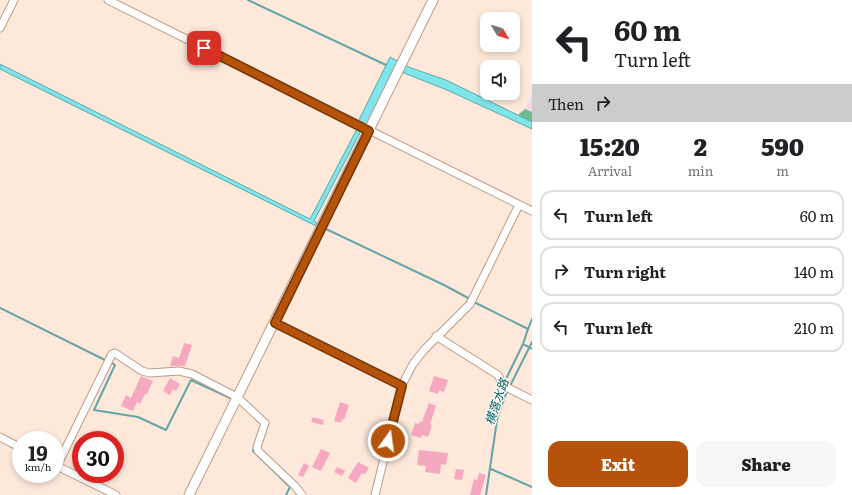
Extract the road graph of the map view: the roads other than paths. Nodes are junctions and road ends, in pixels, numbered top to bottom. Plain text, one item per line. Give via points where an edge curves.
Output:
1 (14, 0) edge
2 (108, 0) edge
3 (433, 0) edge
4 (0, 28) edge
5 (369, 131) junction
6 (519, 205) junction
7 (532, 212) edge
8 (275, 323) junction
9 (436, 336) junction
10 (402, 386) junction
11 (237, 397) junction
12 (532, 400) edge
13 (0, 437) edge
14 (12, 443) edge
15 (64, 449) edge
16 (64, 469) edge
17 (116, 495) edge
18 (189, 495) edge
19 (302, 495) edge
20 (375, 495) edge

1 - 4 street
2 - 5 street
3 - 5 street
5 - 6 street
5 - 8 street
6 - 7 street
6 - 9 street via 471,301
8 - 10 street
8 - 11 street
9 - 10 street via 413,364
9 - 12 street via 498,375 504,386
10 - 20 street
11 - 15 street via 192,374 179,371 142,371 126,359 112,354
11 - 18 street
11 - 19 street via 265,423 257,447 258,452
13 - 14 street
16 - 17 street

